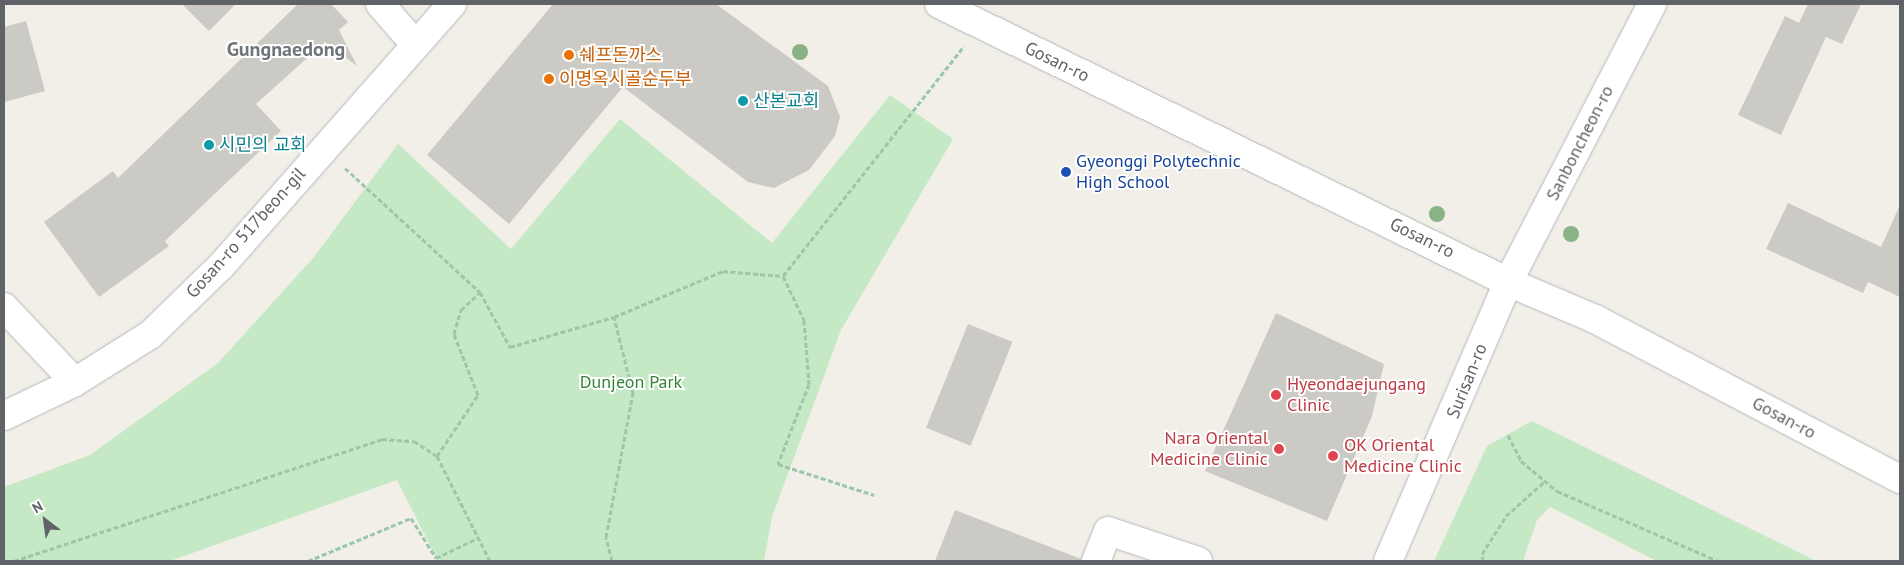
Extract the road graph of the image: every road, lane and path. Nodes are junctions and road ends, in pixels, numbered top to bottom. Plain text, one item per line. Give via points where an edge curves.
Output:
1 (380, 4) edge
2 (452, 4) edge
3 (939, 4) edge
4 (1652, 4) edge
5 (980, 25) junction
6 (415, 44) junction
7 (323, 148) junction
8 (783, 276) junction
9 (1508, 282) junction
10 (480, 292) junction
11 (4, 307) edge
12 (614, 317) junction
13 (75, 382) junction
14 (4, 416) edge
15 (1508, 435) dead end
16 (437, 456) junction
17 (1900, 479) edge
18 (1545, 481) junction
19 (874, 495) dead end
20 (478, 538) junction
21 (14, 561) edge
22 (308, 561) edge
23 (490, 561) edge
24 (612, 561) edge
25 (1096, 561) edge
26 (1198, 561) edge
27 (1388, 561) edge
28 (1482, 561) edge
29 (1718, 561) edge

1 - 6 street
2 - 6 street, Gosan-ro 517beon-gil
3 - 5 street, Gosan-ro
4 - 9 street, Sanboncheon-ro
5 - 8 path
5 - 9 street, Gosan-ro
6 - 7 street, Gosan-ro 517beon-gil
7 - 10 path
7 - 13 street, Gosan-ro 517beon-gil via 222,265 150,335
8 - 12 path via 723,272
8 - 19 path via 804,320 809,384 778,464
9 - 17 street, Gosan-ro via 1595,319
9 - 27 street, Surisan-ro
10 - 12 path via 510,347
10 - 16 path via 461,310 454,334 478,395
11 - 13 street
12 - 24 path via 633,394 606,537
13 - 14 street, Gosan-ro 517beon-gil
15 - 18 path via 1521,461
16 - 20 path
16 - 21 path via 414,441 382,439
18 - 28 path via 1506,516 1482,554
18 - 29 path via 1557,491
20 - 22 path via 436,558 411,518
20 - 23 path
25 - 26 street via 1108,531

